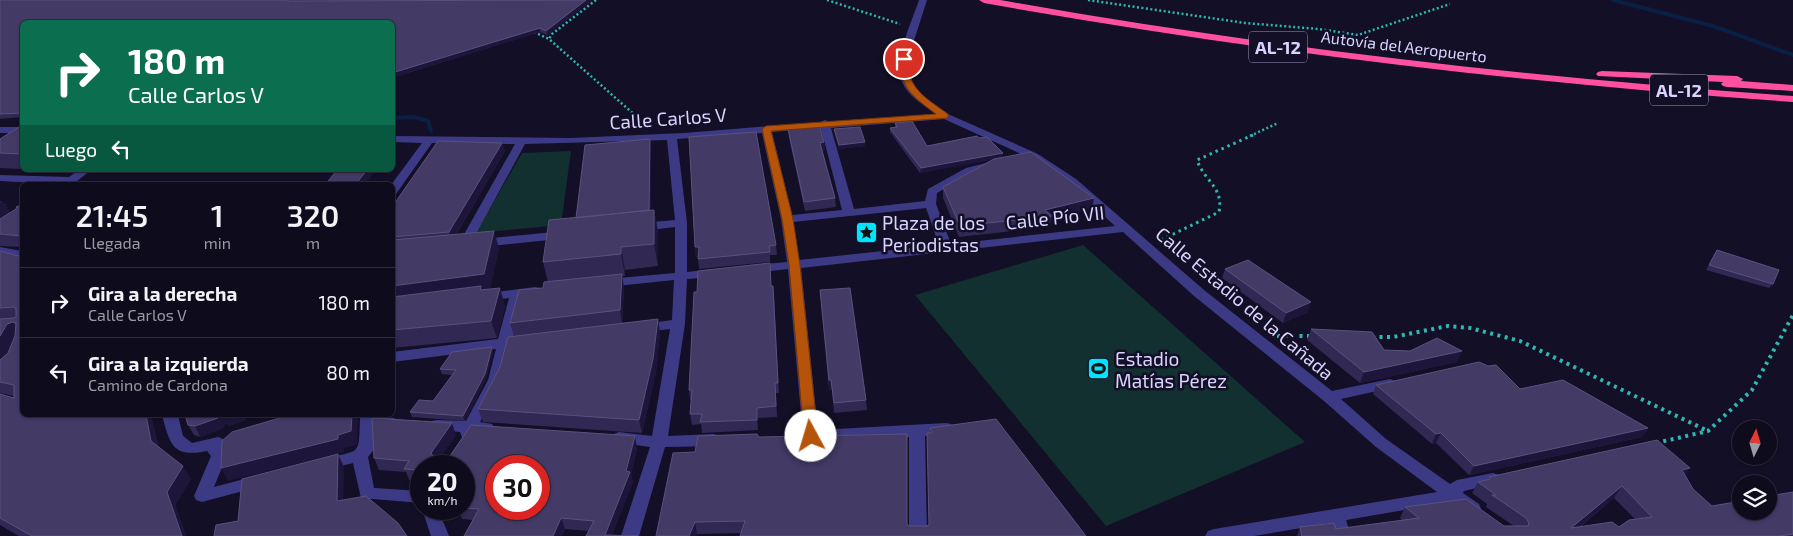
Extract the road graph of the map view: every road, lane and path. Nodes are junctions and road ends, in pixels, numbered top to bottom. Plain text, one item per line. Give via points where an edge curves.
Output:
1 (596, 0) edge
2 (827, 0) edge
3 (923, 0) edge
4 (984, 0) edge
5 (1033, 0) edge
6 (1088, 0) edge
7 (1450, 4) dead end
8 (915, 27) junction
9 (530, 30) edge
10 (549, 39) junction
11 (1601, 74) junction
12 (1793, 82) edge
13 (1793, 88) edge
14 (1790, 99) edge
15 (945, 116) junction
16 (1278, 123) dead end
17 (825, 124) junction
18 (766, 129) junction
19 (0, 130) edge
20 (20, 130) edge
21 (652, 137) junction
22 (672, 137) junction
23 (395, 139) edge
24 (429, 140) junction
25 (521, 142) junction
26 (1034, 156) junction
27 (83, 172) edge
28 (0, 178) edge
29 (68, 182) edge
30 (395, 188) edge
31 (930, 204) junction
32 (849, 213) junction
33 (788, 219) junction
34 (681, 223) junction
35 (632, 228) edge
36 (1124, 228) junction
37 (573, 234) edge
38 (946, 247) junction
39 (1148, 248) junction
40 (0, 251) edge
41 (20, 255) edge
42 (794, 265) junction
43 (681, 276) junction
44 (594, 285) edge
45 (546, 290) edge
46 (517, 293) junction
47 (469, 300) edge
48 (1793, 315) edge
49 (678, 324) junction
50 (630, 329) edge
51 (1254, 335) junction
52 (1313, 336) edge
53 (1363, 337) edge
54 (534, 340) edge
55 (505, 343) junction
56 (395, 357) edge
57 (1404, 381) edge
58 (1329, 397) junction
59 (170, 417) edge
60 (368, 418) edge
61 (406, 423) edge
62 (424, 424) edge
63 (471, 427) junction
64 (956, 427) edge
65 (500, 429) edge
66 (1708, 431) junction
67 (917, 432) junction
68 (811, 436) junction
69 (600, 437) edge
70 (793, 437) edge
71 (230, 440) edge
72 (730, 440) edge
73 (659, 442) junction
74 (460, 443) edge
75 (1653, 444) edge
76 (211, 445) junction
77 (360, 456) junction
78 (313, 468) edge
79 (1504, 476) edge
80 (267, 479) edge
81 (1454, 495) junction
82 (410, 496) edge
83 (1336, 516) junction
84 (1483, 516) edge
85 (434, 520) edge
86 (440, 536) edge
87 (630, 536) edge
88 (918, 536) edge
89 (1214, 536) edge
90 (1342, 536) edge

1 - 10 path
2 - 8 path
3 - 8 street, Calle Estadio de la Cañada
4 - 14 highway, Autovía del Aeropuerto / AL-12 via 1158,30 1380,60
5 - 11 highway, Autovía del Aeropuerto / AL-12 via 1317,43
6 - 7 path via 1245,24 1358,35
8 - 15 street, Calle Estadio de la Cañada via 904,59 907,83 920,98
9 - 10 path
10 - 21 path via 637,117
11 - 12 highway
11 - 13 highway, Autovía del Aeropuerto / AL-12
15 - 17 street, Calle Carlos V
15 - 26 street, Calle Estadio de la Cañada
16 - 39 path via 1197,160 1199,170 1217,188 1222,202 1219,212
17 - 18 street, Calle Carlos V
17 - 32 street
18 - 22 street, Calle Carlos V
18 - 33 street
19 - 20 street
21 - 22 street, Calle Carlos V
21 - 25 street, Calle Carlos V
22 - 34 street
23 - 24 street, Calle Carlos V
24 - 25 street, Calle Carlos V
24 - 30 street
25 - 37 street via 460,245
26 - 31 street via 970,170 932,191
26 - 36 street, Calle Estadio de la Cañada via 1072,181
27 - 29 street
28 - 29 street
31 - 32 street
31 - 38 street
32 - 33 street
33 - 42 street
34 - 35 street
34 - 43 street
36 - 38 street, Calle Pío VII
36 - 39 street, Calle Estadio de la Cañada
38 - 42 street, Calle Pío VII
39 - 51 street, Calle Estadio de la Cañada
40 - 41 street
42 - 43 street, Calle Pío VII
42 - 68 street
43 - 44 street, Calle Pío VII
43 - 49 street
45 - 46 street
46 - 47 street
46 - 55 street
48 - 66 path via 1752,390
49 - 50 street
49 - 73 street
51 - 52 path
51 - 58 street, Calle Estadio de la Cañada
53 - 66 path via 1393,337 1448,326 1492,332 1520,341
54 - 55 street
55 - 56 street
55 - 63 street via 495,380
57 - 58 street
58 - 81 street, Calle Estadio de la Cañada via 1382,442
59 - 76 street via 176,439 189,449
60 - 61 street
60 - 77 street via 367,448
62 - 63 street
63 - 65 street
63 - 74 street
64 - 67 street
66 - 75 path
67 - 68 street
67 - 88 street
68 - 70 street
69 - 73 street
71 - 76 street
72 - 73 street
73 - 87 street
76 - 80 street via 219,455 202,496
77 - 78 street
77 - 82 street via 367,494
79 - 81 street via 1457,486
81 - 83 street
81 - 84 street, Calle Estadio de la Cañada
83 - 89 street
83 - 90 street
85 - 86 street

